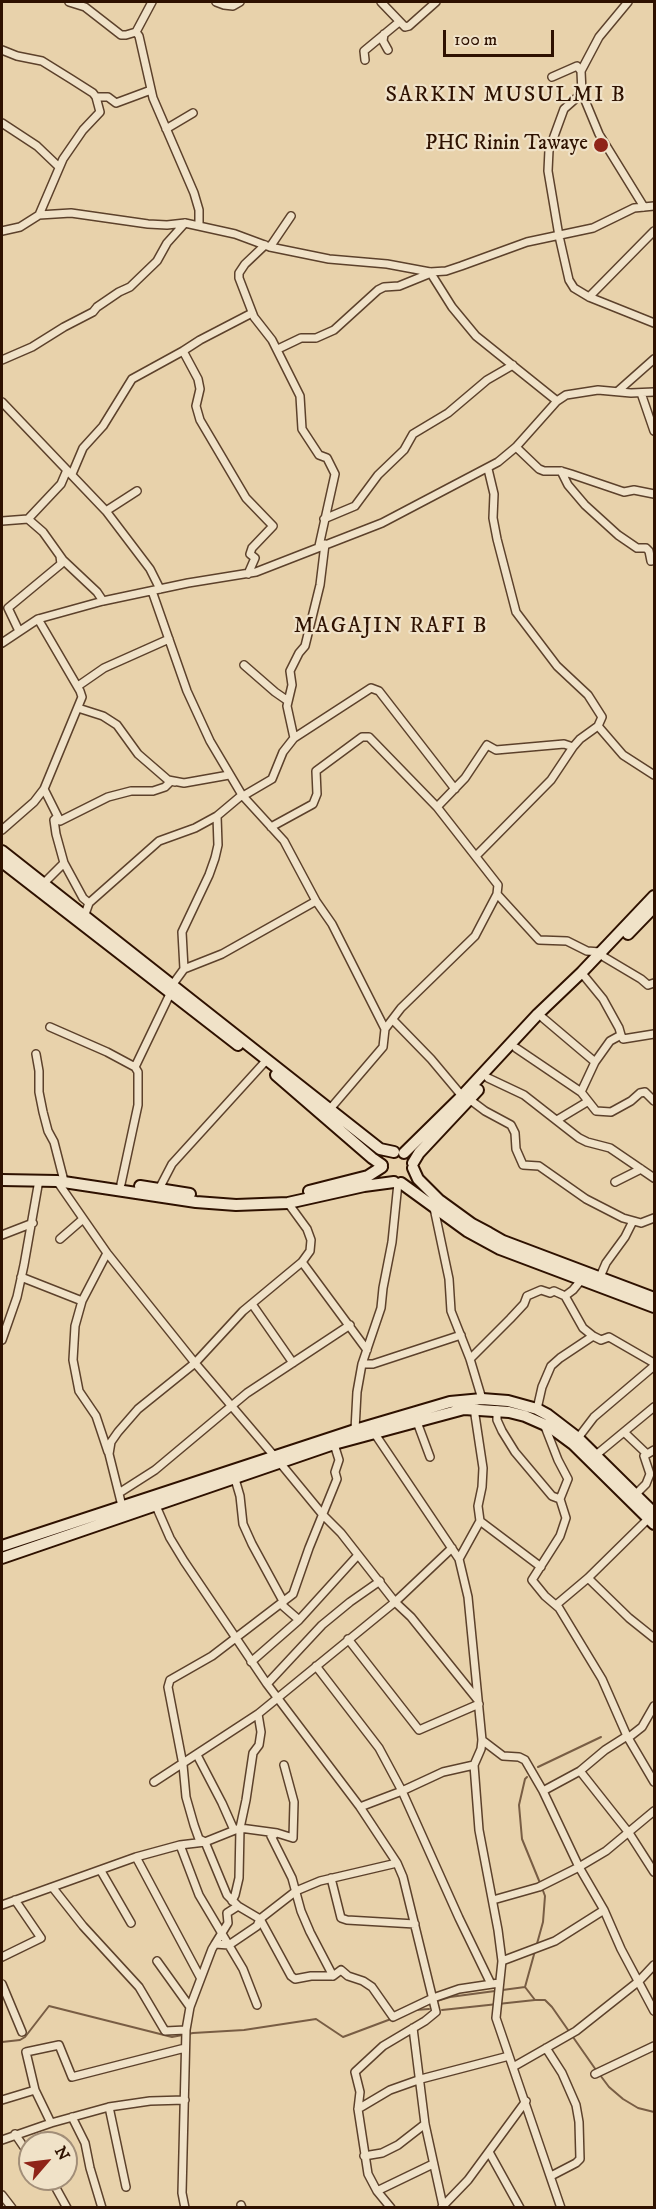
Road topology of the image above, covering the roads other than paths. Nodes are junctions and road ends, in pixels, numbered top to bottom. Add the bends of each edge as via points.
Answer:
1 (69, 2) edge
2 (152, 2) edge
3 (216, 2) edge
4 (240, 2) edge
5 (381, 2) edge
6 (436, 2) edge
7 (628, 2) edge
8 (399, 22) junction
9 (136, 32) junction
10 (384, 34) junction
11 (2, 50) edge
12 (388, 50) dead end
13 (365, 60) dead end
14 (581, 71) junction
15 (552, 77) dead end
16 (151, 90) junction
17 (582, 93) junction
18 (96, 97) junction
19 (193, 113) dead end
20 (2, 123) edge
21 (166, 129) junction
22 (59, 167) junction
23 (654, 206) edge
24 (644, 207) junction
25 (39, 215) junction
26 (291, 216) dead end
27 (185, 223) junction
28 (200, 225) junction
29 (2, 231) edge
30 (654, 231) edge
31 (559, 236) junction
32 (267, 246) junction
33 (430, 272) junction
34 (589, 297) junction
35 (252, 313) junction
36 (654, 323) edge
37 (278, 349) junction
38 (183, 351) junction
39 (654, 359) edge
40 (2, 360) edge
41 (513, 365) junction
42 (618, 391) junction
43 (654, 392) edge
44 (641, 393) junction
45 (557, 401) junction
46 (2, 402) edge
47 (654, 432) edge
48 (516, 447) junction
49 (488, 469) junction
50 (561, 471) junction
51 (69, 472) junction
52 (137, 491) dead end
53 (654, 494) edge
54 (106, 511) junction
55 (28, 519) junction
56 (324, 519) junction
57 (2, 521) edge
58 (322, 545) junction
59 (60, 556) junction
60 (651, 561) dead end
61 (248, 574) junction
62 (156, 590) junction
63 (103, 601) junction
64 (38, 619) junction
65 (19, 631) junction
66 (169, 639) junction
67 (2, 644) edge
68 (244, 665) dead end
69 (78, 686) junction
70 (288, 701) junction
71 (78, 708) junction
72 (598, 726) junction
73 (294, 738) junction
74 (573, 747) junction
75 (229, 775) junction
76 (654, 775) edge
77 (175, 782) junction
78 (44, 789) junction
79 (455, 789) junction
80 (242, 796) junction
81 (437, 807) junction
82 (217, 816) junction
83 (60, 821) junction
84 (271, 827) junction
85 (2, 830) edge
86 (2, 851) edge
87 (476, 856) junction
88 (2, 862) edge
89 (64, 863) junction
90 (44, 883) junction
91 (497, 894) junction
92 (654, 896) edge
93 (316, 901) junction
94 (89, 903) junction
95 (654, 907) edge
96 (84, 917) junction
97 (602, 955) junction
98 (184, 969) junction
99 (585, 977) junction
100 (654, 983) edge
101 (171, 989) junction
102 (543, 1018) junction
103 (393, 1020) junction
104 (50, 1027) dead end
105 (385, 1029) junction
106 (654, 1034) edge
107 (621, 1035) junction
108 (516, 1048) junction
109 (36, 1053) dead end
110 (595, 1062) junction
111 (263, 1064) junction
112 (135, 1067) junction
113 (488, 1078) junction
114 (580, 1092) junction
115 (466, 1098) junction
116 (654, 1101) edge
117 (587, 1102) junction
118 (330, 1109) junction
119 (556, 1120) junction
120 (399, 1153) junction
121 (382, 1166) junction
122 (413, 1166) junction
123 (641, 1169) junction
124 (2, 1174) edge
125 (654, 1178) edge
126 (60, 1179) junction
127 (2, 1180) edge
128 (39, 1180) junction
129 (615, 1182) dead end
130 (398, 1183) junction
131 (121, 1184) junction
132 (159, 1189) junction
133 (288, 1203) junction
134 (434, 1208) junction
135 (654, 1218) edge
136 (83, 1219) junction
137 (633, 1221) junction
138 (33, 1223) junction
139 (2, 1235) edge
140 (60, 1239) dead end
141 (107, 1253) junction
142 (302, 1262) junction
143 (21, 1277) junction
144 (600, 1277) junction
145 (582, 1279) junction
146 (565, 1296) junction
147 (654, 1298) edge
148 (82, 1301) junction
149 (252, 1304) junction
150 (654, 1307) edge
151 (350, 1325) junction
152 (461, 1335) junction
153 (593, 1336) junction
154 (2, 1340) edge
155 (368, 1350) junction
156 (470, 1359) junction
157 (195, 1363) junction
158 (293, 1363) junction
159 (362, 1364) junction
160 (654, 1364) edge
161 (479, 1404) junction
162 (232, 1405) junction
163 (654, 1407) edge
164 (497, 1410) junction
165 (537, 1410) junction
166 (417, 1422) junction
167 (544, 1424) junction
168 (355, 1430) junction
169 (625, 1433) junction
170 (375, 1434) junction
171 (578, 1437) junction
172 (334, 1444) junction
173 (654, 1450) edge
174 (109, 1454) junction
175 (647, 1454) junction
176 (596, 1455) junction
177 (430, 1457) dead end
178 (278, 1460) junction
179 (235, 1479) junction
180 (119, 1493) junction
181 (635, 1495) junction
182 (560, 1499) junction
183 (122, 1506) junction
184 (156, 1506) junction
185 (323, 1515) junction
186 (653, 1518) edge
187 (480, 1521) junction
188 (2, 1546) edge
189 (452, 1548) junction
190 (358, 1555) junction
191 (2, 1558) edge
192 (459, 1559) junction
193 (541, 1567) junction
194 (588, 1578) junction
195 (380, 1581) junction
196 (283, 1601) junction
197 (395, 1602) junction
198 (556, 1605) junction
199 (299, 1620) junction
200 (235, 1637) junction
201 (654, 1638) edge
202 (348, 1639) junction
203 (251, 1662) junction
204 (316, 1666) junction
205 (267, 1684) junction
206 (278, 1696) junction
207 (478, 1702) junction
208 (654, 1706) edge
209 (258, 1714) junction
210 (628, 1737) junction
211 (482, 1740) junction
212 (197, 1755) junction
213 (183, 1765) junction
214 (284, 1765) dead end
215 (474, 1765) junction
216 (580, 1771) junction
217 (154, 1782) dead end
218 (654, 1782) edge
219 (402, 1791) junction
220 (543, 1791) junction
221 (360, 1807) junction
222 (654, 1811) edge
223 (237, 1829) junction
224 (629, 1833) junction
225 (275, 1834) junction
226 (205, 1842) junction
227 (180, 1845) junction
228 (136, 1857) junction
229 (397, 1863) junction
230 (579, 1867) junction
231 (101, 1871) junction
232 (654, 1872) edge
233 (331, 1878) junction
234 (53, 1888) junction
235 (296, 1891) junction
236 (15, 1900) junction
237 (493, 1900) junction
238 (235, 1904) junction
239 (2, 1905) edge
240 (604, 1910) junction
241 (260, 1919) junction
242 (131, 1923) dead end
243 (415, 1924) junction
244 (222, 1932) junction
245 (215, 1944) junction
246 (229, 1945) junction
247 (2, 1957) edge
248 (157, 1961) dead end
249 (502, 1961) junction
250 (654, 1965) edge
251 (333, 1976) junction
252 (200, 1977) junction
253 (639, 1981) junction
254 (2, 1984) edge
255 (495, 1984) junction
256 (433, 1998) junction
257 (258, 2005) dead end
258 (190, 2007) junction
259 (654, 2011) edge
260 (413, 2028) junction
261 (22, 2032) dead end
262 (186, 2033) junction
263 (654, 2046) edge
264 (185, 2048) junction
265 (546, 2048) junction
266 (508, 2056) junction
267 (513, 2067) junction
268 (595, 2074) dead end
269 (421, 2079) junction
270 (35, 2090) junction
271 (2, 2100) edge
272 (185, 2100) junction
273 (526, 2102) junction
274 (109, 2107) junction
275 (358, 2109) junction
276 (72, 2117) junction
277 (51, 2122) junction
278 (425, 2124) junction
279 (15, 2134) junction
280 (18, 2138) edge
281 (2, 2140) edge
282 (489, 2152) junction
283 (364, 2156) junction
284 (433, 2164) junction
285 (551, 2176) junction
286 (126, 2187) dead end
287 (58, 2191) edge
288 (377, 2192) junction
289 (2, 2195) edge
290 (442, 2207) edge
291 (12, 2208) edge
292 (68, 2208) edge
293 (102, 2208) edge
294 (185, 2208) edge
295 (391, 2208) edge
296 (520, 2208) edge
297 (561, 2208) edge

1 - 9 street via 85,7 121,35
2 - 9 street
3 - 4 street via 233,6
5 - 8 street
6 - 8 street via 409,26
7 - 14 street via 599,37
8 - 10 street
9 - 16 street
10 - 12 street
10 - 13 street via 364,51
11 - 18 street via 42,61
14 - 15 street via 577,66
14 - 17 street
16 - 18 street via 116,103
16 - 21 street
17 - 24 street via 598,134
17 - 31 street via 564,109 549,150 548,171
18 - 22 street via 100,112
19 - 21 street
20 - 22 street via 37,146
21 - 28 street via 194,193
22 - 25 street
23 - 24 street
24 - 31 street via 593,228
25 - 27 street via 81,213 148,224
25 - 29 street
26 - 32 street
27 - 28 street
27 - 40 street via 157,261 130,287 32,347
28 - 32 street
30 - 34 street
31 - 33 street via 527,242 446,271
31 - 34 street via 569,280
32 - 33 street via 328,259
32 - 35 street via 239,273
33 - 37 street via 399,286 378,290 334,330 316,338 301,338
33 - 41 street via 476,336
34 - 36 street
35 - 37 street
35 - 38 street
37 - 56 street via 300,396 302,429 320,455 327,458 335,474
38 - 51 street via 132,379
38 - 61 street via 198,379 196,406 200,420 246,498 273,526 252,548 250,554 255,558
39 - 42 street
41 - 45 street
41 - 56 street via 487,380 448,414 413,434 356,506
42 - 44 street
42 - 45 street via 577,392
43 - 44 street
44 - 47 street
45 - 48 street
46 - 51 street
48 - 49 street
48 - 50 street via 539,469
49 - 58 street via 382,523
49 - 72 street via 497,539 516,612 557,666 588,695 602,717
50 - 53 street via 624,492
50 - 60 street via 585,505 618,535 637,548 646,548
51 - 54 street
51 - 55 street
52 - 54 street
54 - 62 street via 150,569
55 - 57 street
55 - 59 street
56 - 58 street
58 - 61 street
58 - 70 street via 316,605 305,646 290,671
59 - 63 street
59 - 65 street via 61,564 8,608
61 - 62 street
62 - 63 street
62 - 66 street
63 - 64 street
64 - 65 street
64 - 69 street
65 - 67 street
66 - 69 street via 104,668
66 - 75 street via 187,691
68 - 70 street
69 - 71 street
70 - 73 street
71 - 77 street via 117,725 144,760
71 - 78 street
72 - 74 street
72 - 76 street via 623,755
73 - 79 street via 371,688 376,689
73 - 80 street via 283,752 272,779
74 - 79 street via 564,744 501,750 487,745
74 - 87 street via 551,780
75 - 77 street
75 - 80 street
77 - 83 street via 153,791 131,791 108,798
78 - 83 street
78 - 85 street
79 - 81 street
80 - 82 street
80 - 84 street
81 - 84 street via 366,736 316,771 314,804
81 - 87 street
82 - 94 street via 159,841
82 - 98 street via 218,846 182,932
83 - 89 street via 57,817 54,820
84 - 93 street via 284,841
86 - 90 main road
87 - 91 street via 498,885
88 - 101 main road
89 - 90 street
89 - 94 street
90 - 96 main road
91 - 97 street via 539,940 567,941
91 - 103 street via 476,936
92 - 97 main road
93 - 98 street via 222,954
93 - 105 street via 332,924
94 - 96 street
95 - 97 main road
96 - 101 main road
97 - 99 main road
97 - 100 street via 648,985
97 - 115 main road via 537,1014
98 - 101 street
99 - 102 main road
99 - 107 street via 603,999
101 - 111 main road
101 - 112 street
101 - 118 main road
102 - 108 main road
102 - 110 street
103 - 105 street
103 - 115 street
104 - 112 street
105 - 118 street via 382,1047
106 - 107 street via 623,1039
107 - 110 street via 610,1041
108 - 113 main road
108 - 114 street
109 - 126 street via 43,1113 54,1142
110 - 114 street
111 - 121 main road
111 - 132 street via 172,1164
112 - 131 street via 138,1105
113 - 115 main road
113 - 119 street via 524,1095
114 - 117 street
115 - 120 main road
115 - 122 main road via 419,1153
115 - 137 street via 511,1125 523,1165 539,1166 586,1199
116 - 117 street via 645,1092 640,1093 611,1112 596,1111
117 - 119 street
118 - 120 main road via 380,1149
119 - 123 street via 579,1138 610,1148
120 - 121 main road via 387,1156
120 - 122 main road via 409,1157
121 - 130 main road via 385,1177
121 - 132 main road via 368,1176 279,1198 235,1199
122 - 130 main road via 411,1176
122 - 144 main road via 418,1179 439,1200 472,1224 503,1241
123 - 125 street
123 - 129 street
124 - 126 main road
126 - 128 main road
126 - 131 main road
126 - 133 main road via 196,1202
126 - 136 street
127 - 128 main road
128 - 138 street
130 - 133 main road via 364,1186
130 - 134 main road
130 - 155 street via 381,1308
131 - 132 main road
133 - 142 street via 311,1240 310,1251
134 - 145 main road via 500,1249
134 - 152 street via 449,1279 451,1311
135 - 137 street via 642,1223
136 - 140 street
136 - 141 street
137 - 144 street
138 - 139 street
138 - 143 street
141 - 148 street
141 - 157 street
142 - 149 street
142 - 151 street
143 - 148 street
143 - 154 street
144 - 147 main road
145 - 146 street
145 - 150 main road
146 - 153 street via 583,1328
146 - 156 street via 541,1290 527,1296 520,1309
148 - 174 street via 75,1326 73,1360 79,1391 96,1416
149 - 157 street
149 - 158 street
151 - 155 street
151 - 158 street
152 - 156 street
152 - 159 street via 373,1364
153 - 160 street via 625,1344
153 - 165 street via 551,1366
155 - 159 street
156 - 161 street
157 - 162 street
157 - 174 street via 126,1422 111,1442
158 - 162 street
159 - 168 street
160 - 171 street via 594,1417
161 - 164 main road
161 - 165 main road via 508,1401
161 - 166 main road
161 - 168 main road via 450,1402
161 - 187 street via 475,1415 483,1468
162 - 178 street
162 - 180 street via 155,1470
163 - 169 street
164 - 167 main road
164 - 182 street via 497,1420 515,1452 552,1496
165 - 171 main road
166 - 170 main road
166 - 177 street
167 - 182 street via 568,1479
167 - 186 main road via 573,1444
168 - 178 main road
169 - 175 street
169 - 176 street
170 - 172 main road
170 - 189 street
171 - 176 main road
172 - 178 main road
172 - 185 street via 339,1460 337,1479
173 - 175 street
174 - 180 street
175 - 181 street via 644,1459 651,1474
176 - 181 main road
178 - 179 main road
178 - 183 main road
178 - 185 street
179 - 184 main road
179 - 196 street via 243,1524
180 - 183 street
181 - 186 main road
182 - 193 street via 565,1523
183 - 188 main road
184 - 191 main road
184 - 200 street via 175,1547
185 - 190 street
185 - 196 street via 293,1594
186 - 194 street
187 - 192 street
187 - 193 street
189 - 192 street
189 - 197 street
190 - 195 street
190 - 199 street
192 - 207 street via 468,1597
193 - 198 street via 532,1580
194 - 198 street
194 - 201 street
195 - 197 street
195 - 205 street via 322,1624
196 - 199 street
196 - 200 street
197 - 202 street
197 - 207 street
198 - 210 street via 602,1679
199 - 203 street
200 - 203 street
200 - 213 street via 212,1656 170,1680 168,1687
202 - 204 street
202 - 207 street via 419,1730
203 - 205 street
204 - 206 street
204 - 219 street via 379,1748
205 - 206 street
206 - 209 street
206 - 221 street
207 - 211 street
208 - 210 street via 642,1728
209 - 212 street
209 - 223 street via 259,1745 253,1753
210 - 216 street
210 - 218 street
211 - 215 street
211 - 220 street via 503,1756 525,1760
212 - 213 street
212 - 223 street
213 - 217 street
213 - 226 street via 186,1797 199,1839
214 - 225 street via 294,1802 295,1836
215 - 219 street via 443,1772
215 - 237 street via 479,1830
216 - 220 street
216 - 224 street
219 - 221 street
219 - 255 street via 459,1918
220 - 230 street
221 - 229 street
222 - 224 street
223 - 225 street
223 - 226 street
223 - 238 street via 239,1878
224 - 230 street
224 - 232 street
225 - 235 street via 271,1836
226 - 227 street
226 - 238 street via 227,1895
227 - 228 street
227 - 244 street via 199,1894
228 - 231 street
228 - 252 street
229 - 233 street
229 - 243 street
230 - 237 street via 539,1887
230 - 240 street
231 - 234 street
231 - 242 street
233 - 235 street
233 - 243 street via 341,1918
234 - 236 street
234 - 262 street via 139,1987 165,2031
235 - 241 street
235 - 251 street via 310,1932
236 - 239 street
236 - 247 street via 41,1938
237 - 249 street
238 - 241 street
238 - 244 street
240 - 249 street via 555,1941
240 - 253 street
241 - 246 street
241 - 251 street via 291,1976
243 - 256 street
244 - 245 street
244 - 246 street
245 - 246 street
245 - 252 street
246 - 257 street
248 - 258 street
249 - 255 street
250 - 253 street
251 - 256 street via 342,1970 363,1980 393,2017
252 - 258 street
253 - 259 street
253 - 265 street via 576,2031
254 - 261 street
255 - 256 street via 459,1989
255 - 266 street via 496,2018
256 - 260 street via 436,2012
258 - 262 street
260 - 269 street
260 - 275 street via 383,2046 355,2072 360,2092
262 - 264 street
263 - 268 street
264 - 270 street via 72,2077 59,2045 26,2052
264 - 272 street
265 - 267 street
265 - 285 street via 576,2106 579,2132 580,2159
266 - 267 street
266 - 269 street
267 - 273 street
269 - 275 street via 390,2090
269 - 278 street
270 - 271 street
270 - 277 street
272 - 274 street
272 - 294 street
273 - 282 street
273 - 285 street
274 - 276 street
274 - 286 street
275 - 283 street
276 - 277 street
276 - 293 street via 85,2143
277 - 279 street
278 - 283 street via 398,2145
278 - 284 street
279 - 280 street
279 - 281 street
282 - 290 street
282 - 296 street
283 - 288 street
284 - 288 street
284 - 290 street
285 - 297 street
287 - 292 street
288 - 295 street
289 - 291 street

